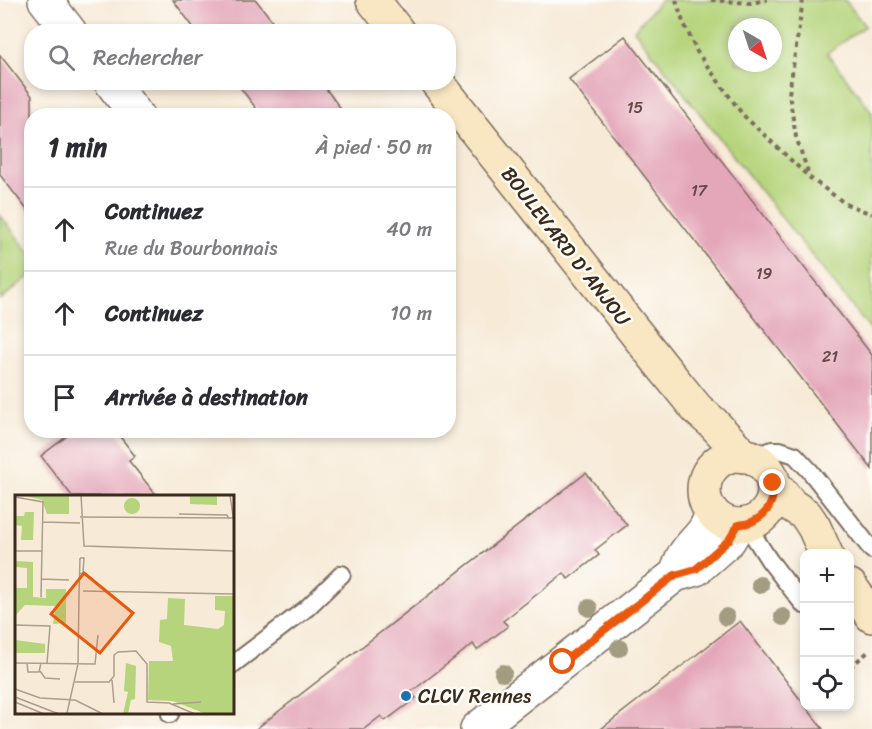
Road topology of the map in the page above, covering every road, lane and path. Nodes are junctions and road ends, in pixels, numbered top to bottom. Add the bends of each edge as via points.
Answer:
1 (45, 0) edge
2 (373, 0) edge
3 (676, 0) edge
4 (711, 0) edge
5 (767, 0) edge
6 (803, 0) edge
7 (64, 24) edge
8 (392, 24) edge
9 (117, 90) edge
10 (443, 90) edge
11 (131, 108) edge
12 (810, 178) junction
13 (872, 214) edge
14 (697, 409) junction
15 (748, 457) junction
16 (710, 471) junction
17 (773, 483) junction
18 (737, 521) junction
19 (820, 549) edge
20 (823, 549) edge
21 (872, 550) edge
22 (342, 574) dead end
23 (854, 593) edge
24 (802, 603) edge
25 (872, 616) edge
26 (871, 650) edge
27 (234, 663) edge
28 (854, 663) edge
29 (477, 729) edge

1 - 7 street
2 - 8 street
3 - 12 path via 697,51 743,115
4 - 5 path
6 - 12 path via 789,94 796,137
9 - 11 street
10 - 14 street, BOULEVARD D'ANJOU
12 - 13 path via 846,204
14 - 15 street, BOULEVARD D'ANJOU
14 - 16 street, BOULEVARD D'ANJOU
15 - 16 street via 725,459
15 - 17 street via 766,468
15 - 21 lane via 772,450 795,455
16 - 18 street via 705,496
17 - 18 street via 768,510
17 - 20 street via 782,496 806,515
18 - 19 street via 778,525
18 - 24 lane
18 - 29 street via 729,540 696,569 675,575
22 - 27 lane via 307,608
23 - 25 street
26 - 28 path

